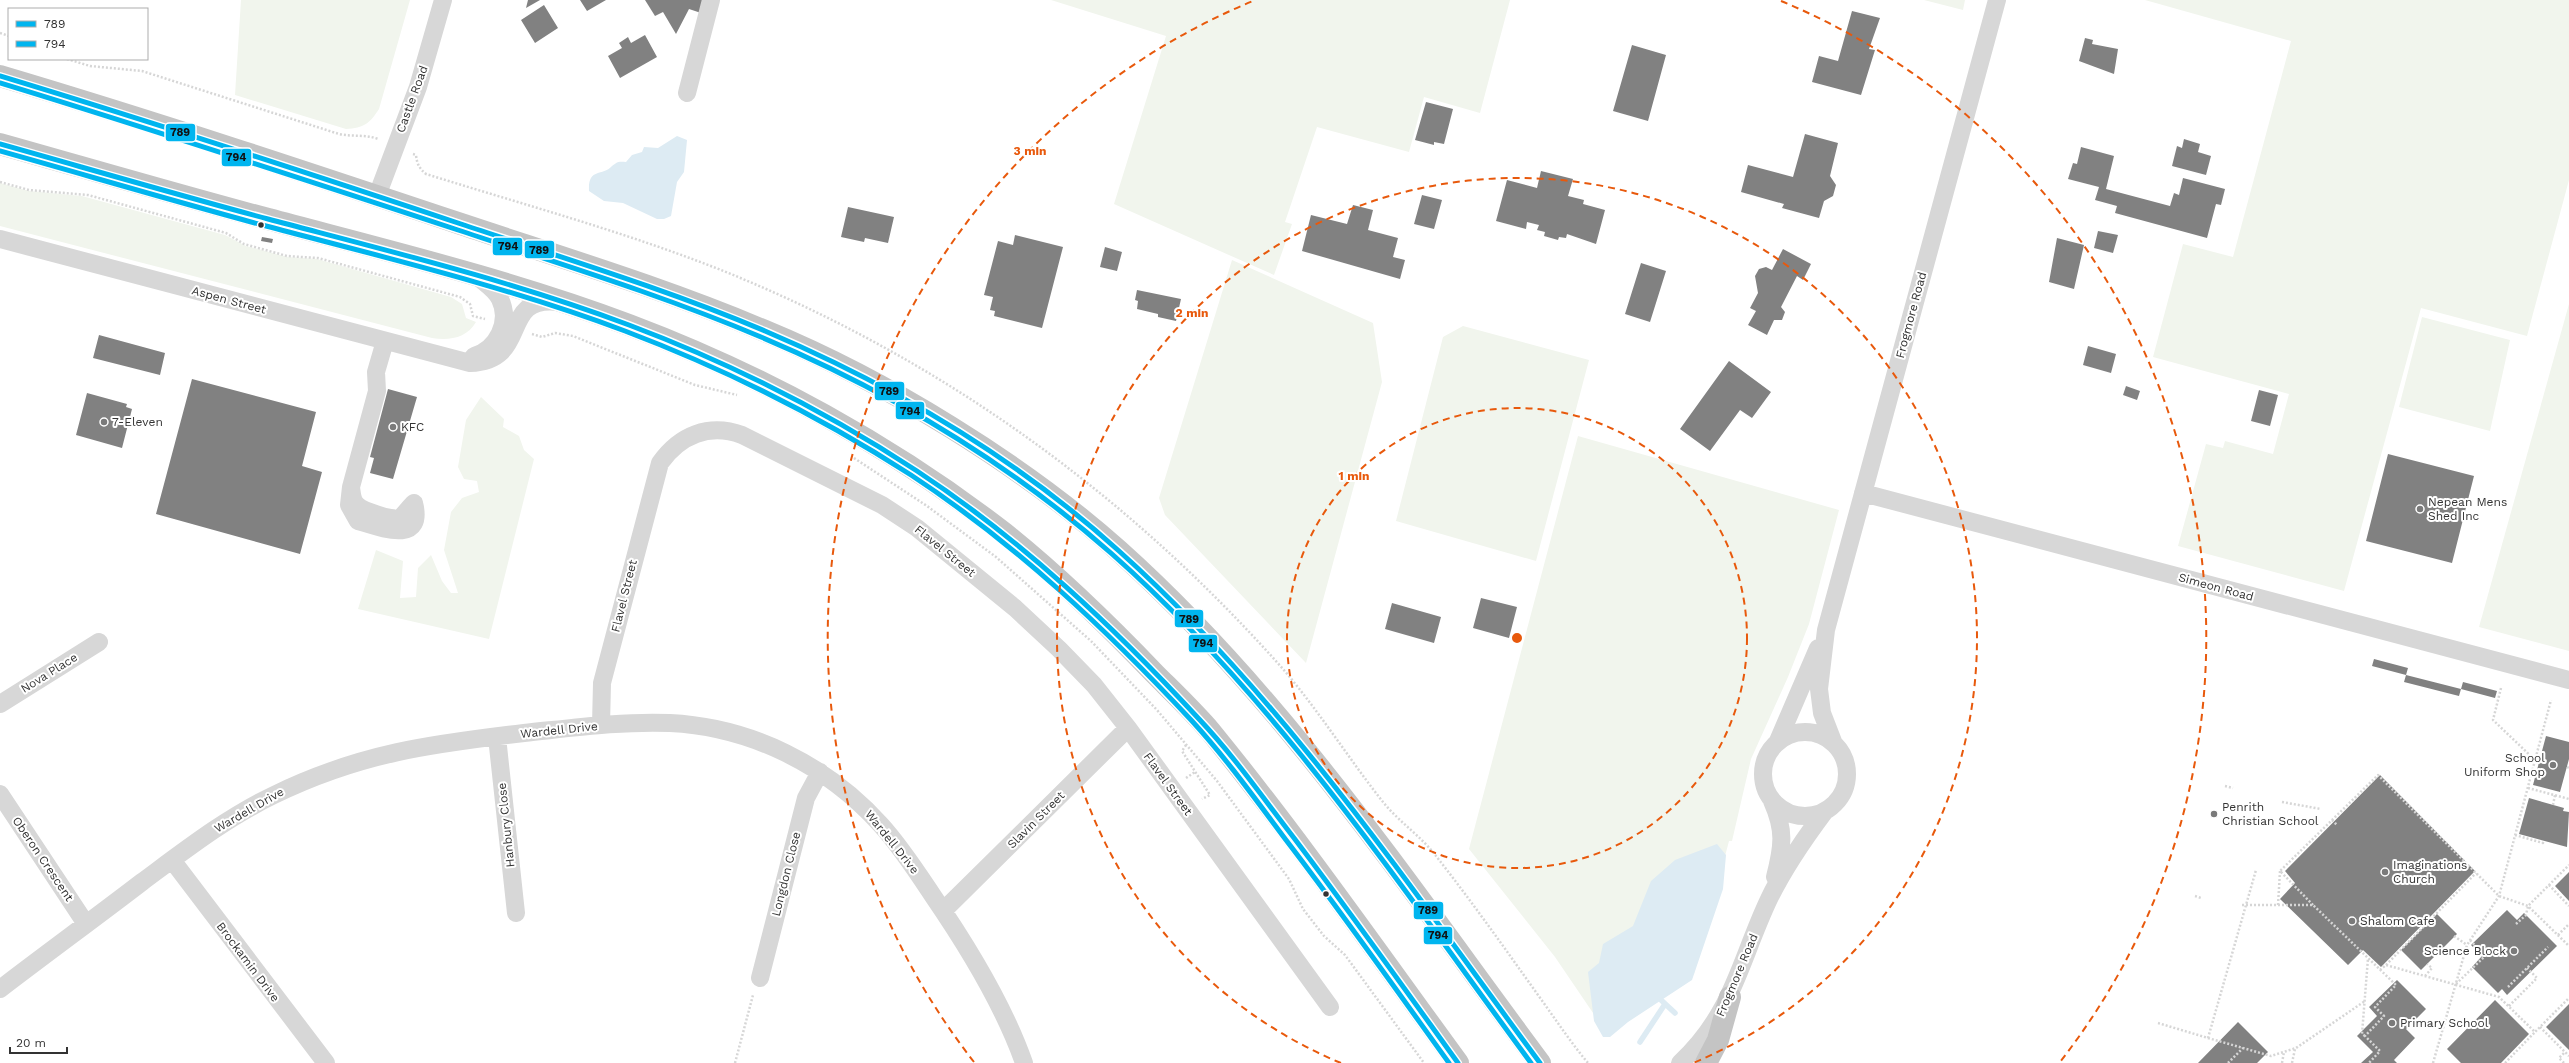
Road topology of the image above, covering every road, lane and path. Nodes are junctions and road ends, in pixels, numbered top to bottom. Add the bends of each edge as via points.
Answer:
1 (443, 0) edge
2 (711, 0) edge
3 (1997, 0) edge
4 (70, 60) edge
5 (0, 76) edge
6 (687, 93) dead end
7 (373, 137) dead end
8 (0, 144) edge
9 (407, 151) dead end
10 (0, 182) edge
11 (376, 196) junction
12 (0, 239) edge
13 (478, 277) junction
14 (563, 302) junction
15 (485, 319) dead end
16 (385, 341) junction
17 (458, 360) junction
18 (1863, 493) junction
19 (414, 503) dead end
20 (1826, 630) junction
21 (99, 642) dead end
22 (2569, 680) edge
23 (2501, 688) dead end
24 (2551, 700) dead end
25 (0, 704) edge
26 (601, 725) junction
27 (1128, 728) junction
28 (496, 737) junction
29 (1778, 741) junction
30 (1834, 744) junction
31 (1186, 745) dead end
32 (2535, 761) junction
33 (820, 772) junction
34 (1195, 772) junction
35 (1162, 775) junction
36 (1186, 778) junction
37 (1190, 784) dead end
38 (2225, 786) dead end
39 (2233, 788) dead end
40 (2528, 788) junction
41 (0, 794) edge
42 (1199, 794) dead end
43 (2555, 795) junction
44 (1771, 799) junction
45 (2569, 799) edge
46 (2282, 802) dead end
47 (2553, 805) dead end
48 (2321, 809) dead end
49 (1825, 811) junction
50 (2332, 820) junction
51 (2336, 825) dead end
52 (2515, 835) junction
53 (2543, 840) dead end
54 (172, 860) junction
55 (2569, 865) edge
56 (2256, 870) dead end
57 (2280, 871) junction
58 (2476, 873) junction
59 (2549, 885) junction
60 (2195, 896) dead end
61 (2499, 896) junction
62 (2201, 898) dead end
63 (1769, 899) junction
64 (2242, 905) dead end
65 (2246, 905) junction
66 (2278, 905) junction
67 (2313, 905) junction
68 (2528, 906) junction
69 (2569, 906) edge
70 (943, 911) junction
71 (516, 913) dead end
72 (86, 924) junction
73 (2516, 924) dead end
74 (2569, 924) edge
75 (2558, 935) junction
76 (2454, 936) dead end
77 (2470, 940) junction
78 (2467, 945) junction
79 (2569, 946) edge
80 (2548, 947) dead end
81 (2368, 958) junction
82 (2427, 964) dead end
83 (2386, 965) junction
84 (2527, 968) junction
85 (2380, 970) junction
86 (2425, 976) junction
87 (760, 978) joint
88 (2456, 985) junction
89 (2508, 987) dead end
90 (0, 989) edge
91 (1730, 997) junction
92 (2569, 998) edge
93 (2365, 1002) junction
94 (2509, 1006) junction
95 (1330, 1007) dead end
96 (2158, 1024) dead end
97 (2540, 1027) junction
98 (2535, 1032) junction
99 (2365, 1036) junction
100 (2208, 1038) junction
101 (2243, 1048) junction
102 (2296, 1048) junction
103 (2284, 1052) junction
104 (2565, 1052) junction
105 (2569, 1056) edge
106 (324, 1063) edge
107 (735, 1063) edge
108 (1024, 1063) edge
109 (1458, 1063) edge
110 (1540, 1063) edge
111 (1588, 1063) edge
112 (1680, 1063) edge
113 (1706, 1063) edge
114 (2228, 1063) edge
115 (2282, 1063) edge
116 (2292, 1063) edge
117 (2369, 1063) edge
118 (2433, 1063) edge
119 (2505, 1063) edge
120 (2564, 1063) edge

1 - 11 street, Castle Road via 418,87
2 - 6 street
3 - 18 street, Frogmore Road
4 - 7 path via 90,66 142,71 339,134
5 - 11 highway
8 - 13 highway
9 - 111 path via 416,155 417,163 426,174 640,241 721,270 780,296 866,337 1024,433 1104,495 1161,545 1223,605 1285,672 1393,814 1434,852
10 - 15 path via 29,190 88,195 226,233 244,244 287,256 318,258 460,297 470,304 473,316
11 - 110 highway via 676,296 768,332 880,388 946,426 1027,479 1116,548 1193,621 1245,676 1328,777
12 - 16 street, Aspen Street
13 - 14 highway
13 - 17 street via 494,289 500,299 504,310 503,322 498,337 490,348
14 - 17 street, Aspen Street via 549,301 531,306 516,324 505,351 496,359 484,363
14 - 109 highway via 631,326 770,387 888,454 950,493 1007,535 1112,630 1208,729 1320,874
16 - 17 street, Aspen Street
16 - 19 street via 376,372 377,391 351,488 356,504 361,509 390,518 399,518
18 - 20 street, Frogmore Road
18 - 22 street, Simeon Road
20 - 29 street, Frogmore Road
20 - 30 street, Frogmore Road via 1819,689 1822,713
21 - 25 street, Nova Place
23 - 32 path via 2493,720
24 - 32 path
26 - 27 street, Flavel Street via 602,683 655,474 666,455 682,440 701,432 718,430 742,435 882,505 917,528 1015,608 1059,648 1094,685
26 - 28 street, Wardell Drive
26 - 33 street, Wardell Drive via 658,722 715,728 794,756
27 - 35 street, Flavel Street
27 - 70 street, Slavin Street
28 - 54 street, Wardell Drive via 428,744 346,764 247,809
28 - 71 street, Hanbury Close
29 - 30 street via 1787,736 1807,732 1817,734
29 - 44 street via 1766,758 1763,769 1763,779
30 - 49 street via 1845,761 1846,780 1839,798
31 - 34 path via 1182,751
32 - 40 path
33 - 70 street, Wardell Drive via 853,797 882,825
33 - 87 street, Longdon Close via 806,798
34 - 36 path
34 - 42 path via 1210,796 1203,800
35 - 36 path
35 - 95 street, Flavel Street
36 - 37 path
38 - 39 path
40 - 43 path
40 - 52 path
41 - 72 street, Oberon Crescent
43 - 45 path
43 - 47 path
44 - 49 street via 1778,806 1797,815 1806,816
44 - 63 street, Frogmore Road via 1781,825 1783,840
46 - 48 path
49 - 63 street, Frogmore Road via 1795,853
50 - 51 path
50 - 57 path
50 - 58 path via 2378,775
52 - 53 path via 2542,843
52 - 61 path
54 - 72 street, Wardell Drive
54 - 106 street, Brockamin Drive
55 - 59 path
56 - 65 path
57 - 66 path
57 - 67 path
58 - 61 path
58 - 83 path
59 - 68 path
59 - 69 path
60 - 62 path
61 - 68 path
61 - 77 path
63 - 91 street, Frogmore Road
64 - 65 path
65 - 66 path
65 - 100 path
66 - 67 path
67 - 81 path
68 - 73 path via 2526,915
68 - 75 path
70 - 108 street, Wardell Drive via 1003,1013
72 - 90 street, Wardell Drive
74 - 75 path
75 - 79 path
76 - 78 path
77 - 78 path
77 - 88 path via 2485,956
78 - 88 path
80 - 84 path
81 - 85 path
81 - 93 path
82 - 86 path via 2432,968
83 - 85 path
83 - 86 path
84 - 89 path
84 - 94 path via 2537,978
85 - 99 path via 2396,985 2375,1007 2384,1016
86 - 88 path
87 - 107 path via 748,1009
88 - 94 path via 2499,997
88 - 118 path
91 - 112 street, Frogmore Road via 1704,1039
91 - 113 highway via 1718,1040
92 - 97 path
93 - 99 path via 2362,1034
93 - 102 path
94 - 98 path
96 - 100 path
97 - 98 path
97 - 104 path
98 - 119 path
99 - 117 path via 2380,1052
100 - 101 path
101 - 103 path via 2271,1056
101 - 114 path
102 - 103 path
102 - 116 path
103 - 115 path
104 - 105 path
104 - 120 path via 2559,1058

